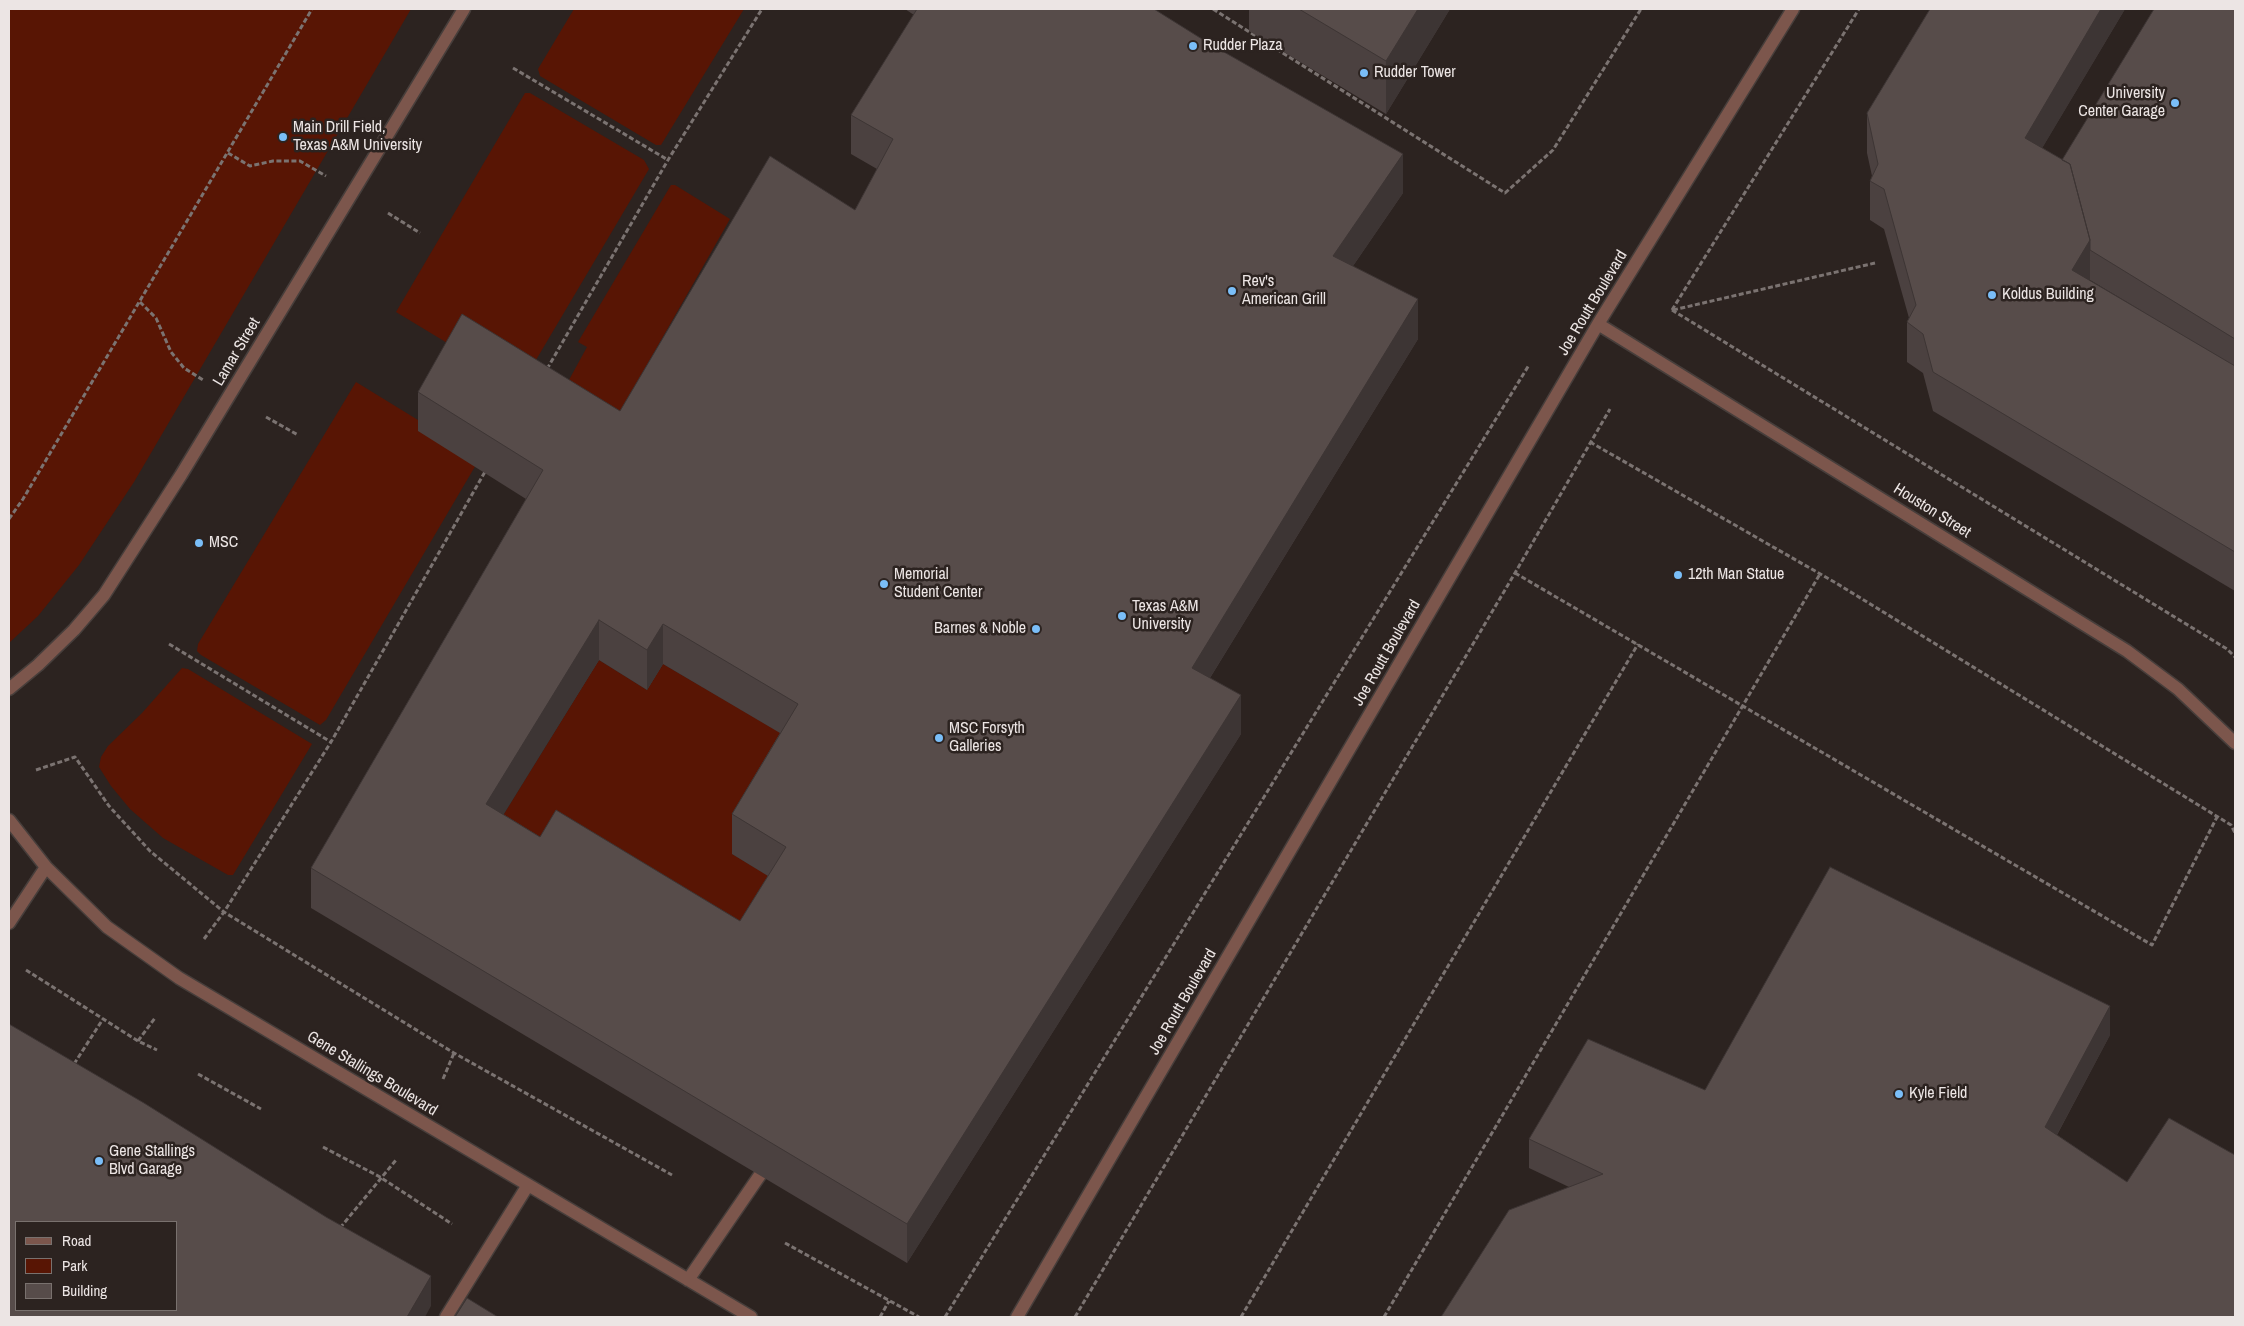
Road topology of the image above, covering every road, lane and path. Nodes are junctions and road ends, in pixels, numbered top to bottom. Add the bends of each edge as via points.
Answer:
1 (312, 9) edge
2 (464, 9) edge
3 (762, 9) edge
4 (1213, 9) edge
5 (1641, 9) edge
6 (1793, 9) edge
7 (1859, 9) edge
8 (513, 68) dead end
9 (228, 153) junction
10 (668, 160) junction
11 (326, 176) dead end
12 (388, 213) dead end
13 (420, 233) dead end
14 (1875, 263) dead end
15 (140, 302) junction
16 (1672, 310) junction
17 (1598, 324) junction
18 (1530, 365) dead end
19 (546, 370) edge
20 (203, 380) dead end
21 (1610, 409) dead end
22 (266, 417) dead end
23 (298, 435) dead end
24 (1590, 442) junction
25 (491, 462) edge
26 (9, 519) edge
27 (1515, 573) junction
28 (1820, 574) junction
29 (169, 644) dead end
30 (1638, 644) junction
31 (2235, 656) edge
32 (9, 689) edge
33 (1743, 706) junction
34 (332, 742) junction
35 (2235, 743) edge
36 (36, 770) dead end
37 (2216, 817) junction
38 (9, 820) edge
39 (2235, 833) edge
40 (46, 867) junction
41 (224, 912) junction
42 (9, 923) edge
43 (204, 939) dead end
44 (26, 970) dead end
45 (155, 1018) dead end
46 (103, 1019) junction
47 (138, 1041) junction
48 (157, 1050) dead end
49 (454, 1053) junction
50 (73, 1065) edge
51 (198, 1074) dead end
52 (444, 1079) dead end
53 (261, 1109) dead end
54 (322, 1147) dead end
55 (396, 1160) dead end
56 (760, 1175) edge
57 (672, 1176) dead end
58 (380, 1177) junction
59 (528, 1185) junction
60 (452, 1224) dead end
61 (338, 1231) edge
62 (785, 1243) dead end
63 (688, 1280) junction
64 (890, 1301) junction
65 (446, 1317) edge
66 (751, 1317) edge
67 (880, 1317) edge
68 (918, 1317) edge
69 (945, 1317) edge
70 (1017, 1317) edge
71 (1075, 1317) edge
72 (1241, 1317) edge
73 (1384, 1317) edge

1 - 9 path
2 - 32 street, Lamar Street via 181,475 104,595 74,630
3 - 10 path
4 - 5 path via 1506,193 1553,150
6 - 17 street, Joe Routt Boulevard
7 - 16 path
8 - 10 path
9 - 11 path via 250,166 273,160 300,161
9 - 15 path
10 - 19 path
12 - 13 path
14 - 16 path
15 - 20 path via 156,318 171,352 184,368
15 - 26 path
16 - 31 path
17 - 35 street, Houston Street via 2127,651 2178,688
17 - 70 street, Joe Routt Boulevard
18 - 69 path
21 - 24 path
22 - 23 path
24 - 27 path
24 - 28 path
25 - 34 path via 450,529
27 - 30 path
27 - 71 path
28 - 33 path
28 - 37 path
29 - 34 path
30 - 33 path
30 - 72 path
33 - 37 path via 2152,945
33 - 73 path
34 - 41 path
36 - 41 path via 75,757 109,806 150,851
37 - 39 path via 2231,825
38 - 40 street, Gene Stallings Boulevard
40 - 42 street
40 - 59 street, Gene Stallings Boulevard via 107,926 179,978
41 - 43 path
41 - 49 path
44 - 46 path
45 - 47 path
46 - 47 path
46 - 50 path
47 - 48 path
49 - 52 path
49 - 57 path
51 - 53 path
54 - 58 path
55 - 58 path
56 - 63 street
58 - 60 path
58 - 61 path
59 - 63 street, Gene Stallings Boulevard
59 - 65 street
62 - 64 path
63 - 66 street, Gene Stallings Boulevard
64 - 67 path
64 - 68 path

